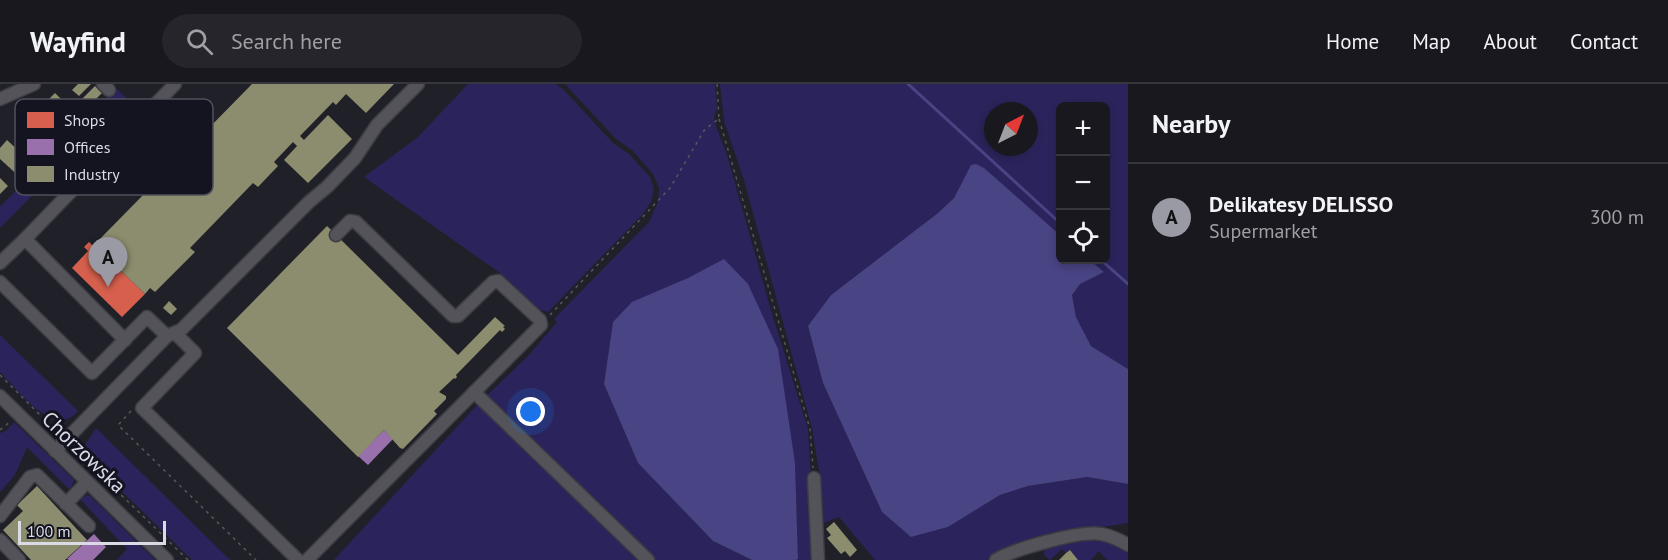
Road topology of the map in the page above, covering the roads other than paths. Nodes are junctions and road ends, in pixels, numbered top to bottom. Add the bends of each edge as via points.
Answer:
1 (34, 84) edge
2 (175, 84) edge
3 (418, 84) edge
4 (0, 99) edge
5 (160, 99) edge
6 (67, 195) edge
7 (336, 235) dead end
8 (24, 239) junction
9 (0, 263) edge
10 (0, 282) edge
11 (171, 335) junction
12 (125, 340) junction
13 (474, 392) junction
14 (0, 396) edge
15 (55, 451) junction
16 (814, 478) road end
17 (87, 482) junction
18 (66, 504) junction
19 (0, 516) edge
20 (89, 526) dead end
21 (0, 540) edge
22 (1128, 545) edge
23 (19, 560) edge
24 (167, 560) edge
25 (298, 560) edge
26 (308, 560) edge
27 (648, 560) edge
28 (818, 560) edge
29 (996, 560) edge

1 - 4 street
2 - 5 street
3 - 11 street via 376,125 355,158 334,180 181,330
6 - 8 street
7 - 13 street via 350,221 356,222 453,316 458,316 498,281 540,320 540,325
8 - 9 street
8 - 12 street
10 - 12 street via 92,373
11 - 12 street via 147,317
11 - 15 street
11 - 25 street via 195,353 142,408
13 - 26 street
13 - 27 street
14 - 15 street, Chorzowska
15 - 17 street, Chorzowska
16 - 28 street
17 - 18 street
17 - 24 street, Chorzowska
18 - 19 street via 41,478 33,475
18 - 20 street
21 - 23 street
22 - 29 street via 1100,534 1082,534

